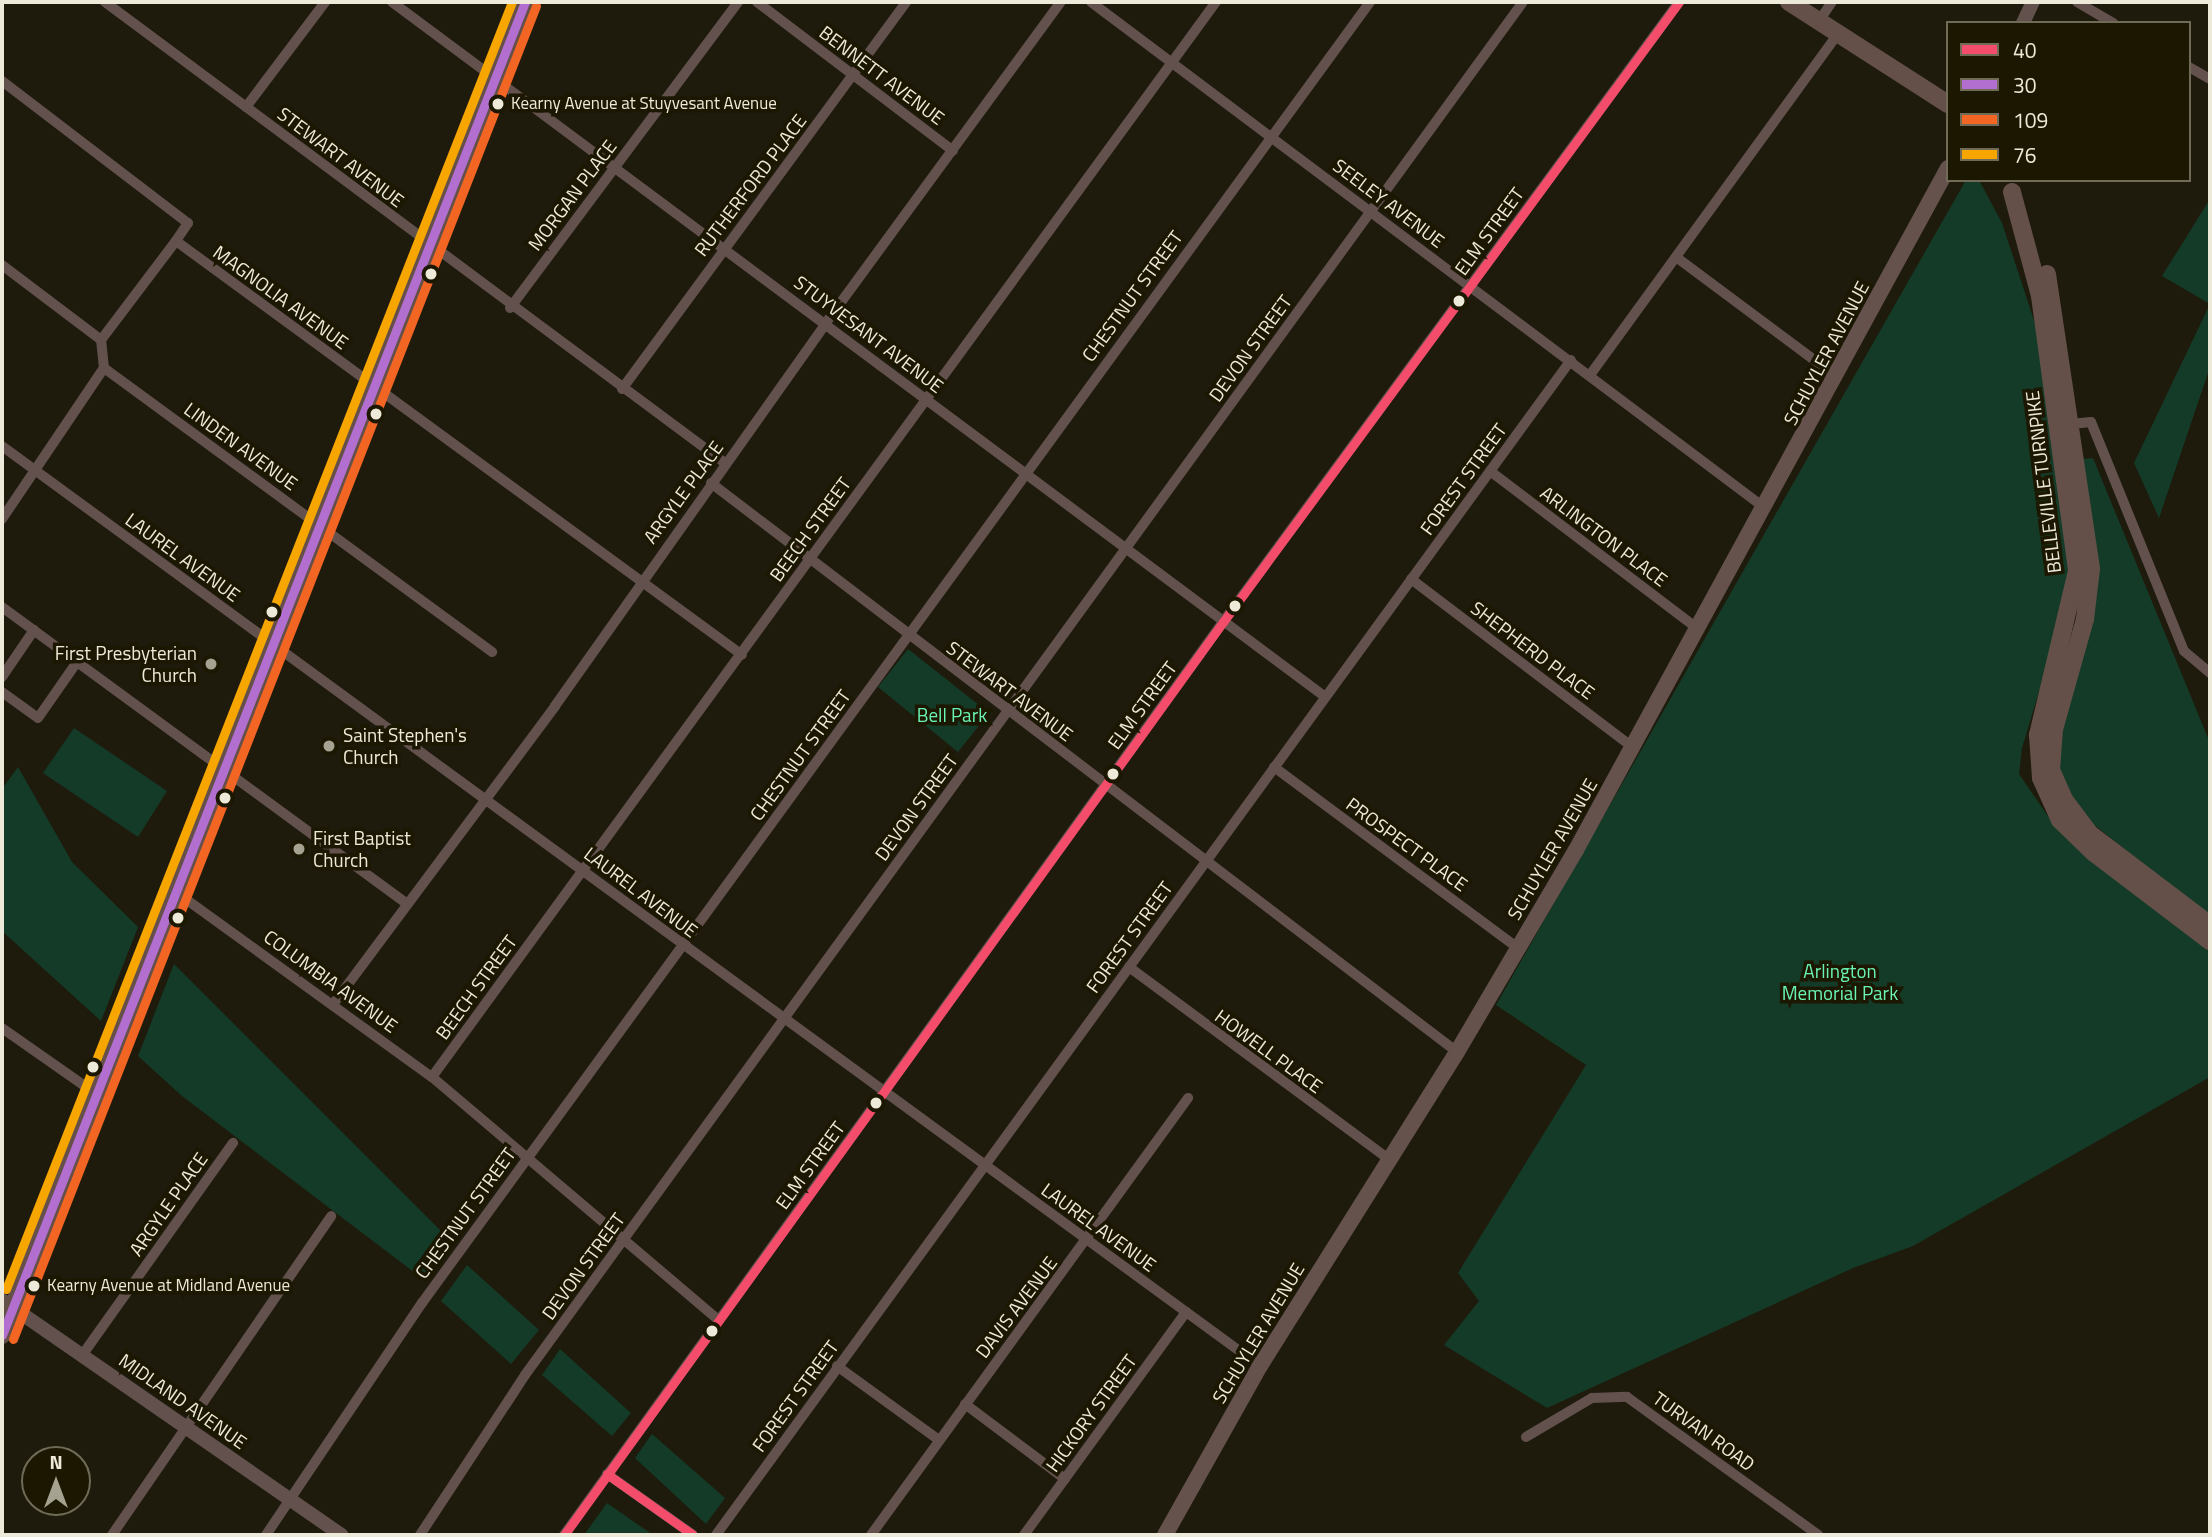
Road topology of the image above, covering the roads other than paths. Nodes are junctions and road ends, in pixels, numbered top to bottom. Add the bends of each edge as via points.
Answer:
1 (325, 2) edge
2 (392, 2) edge
3 (525, 2) edge
4 (738, 2) edge
5 (757, 2) edge
6 (906, 2) edge
7 (1062, 2) edge
8 (1091, 2) edge
9 (1216, 2) edge
10 (1370, 2) edge
11 (1523, 2) edge
12 (1679, 2) edge
13 (1789, 2) edge
14 (1832, 2) edge
15 (2033, 2) edge
16 (2077, 2) edge
17 (108, 3) edge
18 (2024, 21) edge
19 (2110, 21) edge
20 (1819, 22) junction
21 (1838, 34) junction
22 (1172, 62) junction
23 (2191, 68) edge
24 (854, 74) junction
25 (495, 79) junction
26 (2210, 79) edge
27 (2, 82) edge
28 (1946, 103) edge
29 (246, 107) junction
30 (1271, 137) junction
31 (953, 151) junction
32 (615, 168) junction
33 (1946, 172) edge
34 (2009, 186) edge
35 (1371, 211) junction
36 (176, 241) junction
37 (430, 246) junction
38 (724, 248) junction
39 (1676, 257) junction
40 (2, 265) edge
41 (1471, 285) junction
42 (510, 308) junction
43 (825, 324) junction
44 (101, 340) junction
45 (1571, 360) junction
46 (104, 368) junction
47 (1590, 375) junction
48 (1837, 377) junction
49 (374, 387) junction
50 (621, 388) junction
51 (926, 399) junction
52 (2071, 424) junction
53 (2, 446) edge
54 (725, 463) junction
55 (35, 470) junction
56 (1490, 471) junction
57 (1024, 472) junction
58 (711, 483) junction
59 (1765, 508) junction
60 (2, 519) edge
61 (320, 525) junction
62 (1125, 548) junction
63 (809, 561) junction
64 (1411, 579) junction
65 (640, 583) junction
66 (2, 607) edge
67 (1223, 622) junction
68 (1697, 628) junction
69 (34, 631) junction
70 (908, 636) junction
71 (274, 645) junction
72 (492, 652) dead end
73 (742, 655) junction
74 (78, 662) junction
75 (2210, 673) edge
76 (2, 677) edge
77 (2, 692) edge
78 (1324, 696) junction
79 (1007, 711) junction
80 (1634, 748) junction
81 (1274, 767) junction
82 (224, 769) junction
83 (1105, 785) junction
84 (483, 799) junction
85 (1205, 862) junction
86 (583, 870) junction
87 (176, 892) junction
88 (406, 903) junction
89 (2210, 925) edge
90 (2210, 941) edge
91 (684, 946) junction
92 (1519, 949) junction
93 (1129, 967) junction
94 (334, 1003) junction
95 (785, 1017) junction
96 (3, 1031) edge
97 (1457, 1052) junction
98 (432, 1077) junction
99 (884, 1092) junction
100 (95, 1093) junction
101 (1188, 1098) dead end
102 (233, 1143) dead end
103 (527, 1158) junction
104 (1390, 1160) junction
105 (984, 1166) junction
106 (331, 1216) dead end
107 (623, 1240) junction
108 (1087, 1240) junction
109 (7, 1304) edge
110 (1186, 1312) junction
111 (719, 1320) junction
112 (2, 1335) edge
113 (83, 1354) junction
114 (1260, 1366) junction
115 (837, 1367) junction
116 (965, 1404) junction
117 (186, 1427) junction
118 (1525, 1437) dead end
119 (939, 1440) junction
120 (607, 1474) junction
121 (1065, 1479) junction
122 (290, 1500) junction
123 (112, 1535) edge
124 (266, 1535) edge
125 (342, 1535) edge
126 (420, 1535) edge
127 (564, 1535) edge
128 (693, 1535) edge
129 (716, 1535) edge
130 (871, 1535) edge
131 (1024, 1535) edge
132 (1165, 1535) edge
133 (1818, 1535) edge

1 - 29 street
2 - 25 street, STUYVESANT AVENUE
3 - 25 main road
4 - 32 street, MORGAN PLACE
5 - 24 street, BENNETT AVENUE
6 - 24 street, RUTHERFORD PLACE
7 - 31 street, ARGYLE PLACE
8 - 22 street, SEELEY AVENUE
9 - 22 street, BEECH STREET
10 - 30 street, CHESTNUT STREET
11 - 35 street, DEVON STREET
12 - 41 street, ELM STREET
13 - 20 main road
14 - 20 street
15 - 18 street
16 - 19 street
17 - 29 street, STEWART AVENUE
20 - 21 main road
21 - 28 main road
21 - 39 street
22 - 30 street, SEELEY AVENUE
22 - 51 street, BEECH STREET
23 - 26 street
24 - 31 street, BENNETT AVENUE
24 - 38 street, RUTHERFORD PLACE
25 - 32 street, STUYVESANT AVENUE
25 - 37 main road
27 - 36 street via 188,223
29 - 37 street, STEWART AVENUE
30 - 35 street, SEELEY AVENUE
30 - 57 street, CHESTNUT STREET
31 - 43 street, ARGYLE PLACE
32 - 38 street, STUYVESANT AVENUE
32 - 42 street, MORGAN PLACE
33 - 48 main road, SCHUYLER AVENUE
34 - 52 main road, BELLEVILLE TURNPIKE via 2048,278
34 - 90 main road, BELLEVILLE TURNPIKE via 2040,296 2077,571 2038,735 2041,778 2060,820 2092,852
35 - 41 street, SEELEY AVENUE
35 - 62 street, DEVON STREET
36 - 44 street
36 - 49 street, MAGNOLIA AVENUE
37 - 42 street, STEWART AVENUE
37 - 49 main road
38 - 43 street, STUYVESANT AVENUE
38 - 50 street, RUTHERFORD PLACE
39 - 47 street
39 - 48 street
40 - 44 street
41 - 45 street, SEELEY AVENUE
41 - 67 street, ELM STREET
42 - 50 street, STEWART AVENUE
43 - 51 street, STUYVESANT AVENUE
43 - 54 street, ARGYLE PLACE
44 - 46 street
45 - 47 street, SEELEY AVENUE
45 - 56 street, FOREST STREET
46 - 55 street
46 - 61 street, LINDEN AVENUE
47 - 59 street, SEELEY AVENUE
48 - 59 main road, SCHUYLER AVENUE
49 - 61 main road
49 - 65 street, MAGNOLIA AVENUE
50 - 54 street, STEWART AVENUE
51 - 57 street, STUYVESANT AVENUE
51 - 63 street, BEECH STREET
52 - 75 street, BELLEVILLE TURNPIKE via 2091,422 2184,651
52 - 89 main road, BELLEVILLE TURNPIKE via 2090,553 2090,592 2054,729 2051,770 2064,801 2090,834
53 - 55 street, LAUREL AVENUE
54 - 58 street, ARGYLE PLACE
55 - 60 street
55 - 71 street, LAUREL AVENUE
56 - 64 street, FOREST STREET
56 - 68 street, ARLINGTON PLACE
57 - 62 street, STUYVESANT AVENUE
57 - 70 street, CHESTNUT STREET
58 - 63 street, STEWART AVENUE
58 - 65 street, ARGYLE PLACE
59 - 68 main road, SCHUYLER AVENUE
61 - 71 main road
61 - 72 street, LINDEN AVENUE
62 - 67 street, STUYVESANT AVENUE
62 - 79 street, DEVON STREET
63 - 70 street, STEWART AVENUE
63 - 73 street, BEECH STREET
64 - 78 street, FOREST STREET
64 - 80 street, SHEPHERD PLACE
65 - 73 street, MAGNOLIA AVENUE
65 - 84 street, ARGYLE PLACE via 555,706
66 - 69 street
67 - 78 street, STUYVESANT AVENUE
67 - 83 street, ELM STREET
68 - 80 main road, SCHUYLER AVENUE
69 - 74 street
69 - 76 street
70 - 79 street, STEWART AVENUE
70 - 91 street, CHESTNUT STREET
71 - 82 main road
71 - 84 street, LAUREL AVENUE
73 - 86 street, BEECH STREET
74 - 77 street via 38,718
74 - 82 street
78 - 81 street, FOREST STREET
79 - 83 street, STEWART AVENUE
79 - 95 street, DEVON STREET
80 - 92 main road, SCHUYLER AVENUE
81 - 85 street, FOREST STREET
81 - 92 street, PROSPECT PLACE
82 - 87 main road
82 - 88 street
83 - 85 street, STEWART AVENUE
83 - 99 street, ELM STREET
84 - 86 street, LAUREL AVENUE
84 - 88 street, ARGYLE PLACE
85 - 93 street, FOREST STREET
85 - 97 street, STEWART AVENUE
86 - 91 street, LAUREL AVENUE
86 - 98 street, BEECH STREET
87 - 94 street, COLUMBIA AVENUE
87 - 100 main road
88 - 94 street, ARGYLE PLACE
91 - 95 street, LAUREL AVENUE
91 - 103 street, CHESTNUT STREET
92 - 97 main road, SCHUYLER AVENUE
93 - 104 street, HOWELL PLACE
93 - 105 street, FOREST STREET
94 - 98 street, COLUMBIA AVENUE
95 - 99 street, LAUREL AVENUE
95 - 107 street, DEVON STREET
96 - 100 street
97 - 104 main road, SCHUYLER AVENUE
98 - 103 street, COLUMBIA AVENUE
99 - 105 street, LAUREL AVENUE
99 - 111 street, ELM STREET
100 - 109 main road
101 - 108 street, DAVIS AVENUE
102 - 113 street, ARGYLE PLACE
103 - 107 street, COLUMBIA AVENUE
103 - 122 street, CHESTNUT STREET via 422,1303
104 - 114 main road, SCHUYLER AVENUE
105 - 108 street, LAUREL AVENUE
105 - 115 street, FOREST STREET
106 - 117 street
107 - 111 street, COLUMBIA AVENUE
107 - 126 street, DEVON STREET via 525,1375
108 - 110 street, LAUREL AVENUE
108 - 116 street, DAVIS AVENUE
109 - 112 main road
109 - 113 street, MIDLAND AVENUE
110 - 114 street, LAUREL AVENUE
110 - 121 street, HICKORY STREET
111 - 120 street, ELM STREET
113 - 117 street, MIDLAND AVENUE
114 - 132 main road, SCHUYLER AVENUE
115 - 119 street
115 - 129 street, FOREST STREET
116 - 119 street, DAVIS AVENUE
116 - 121 street
117 - 122 street, MIDLAND AVENUE
117 - 123 street
118 - 133 street, TURVAN ROAD via 1592,1398 1627,1397
119 - 130 street, DAVIS AVENUE
120 - 127 street, ELM STREET
120 - 128 street
121 - 131 street, HICKORY STREET
122 - 124 street, CHESTNUT STREET
122 - 125 street, MIDLAND AVENUE

